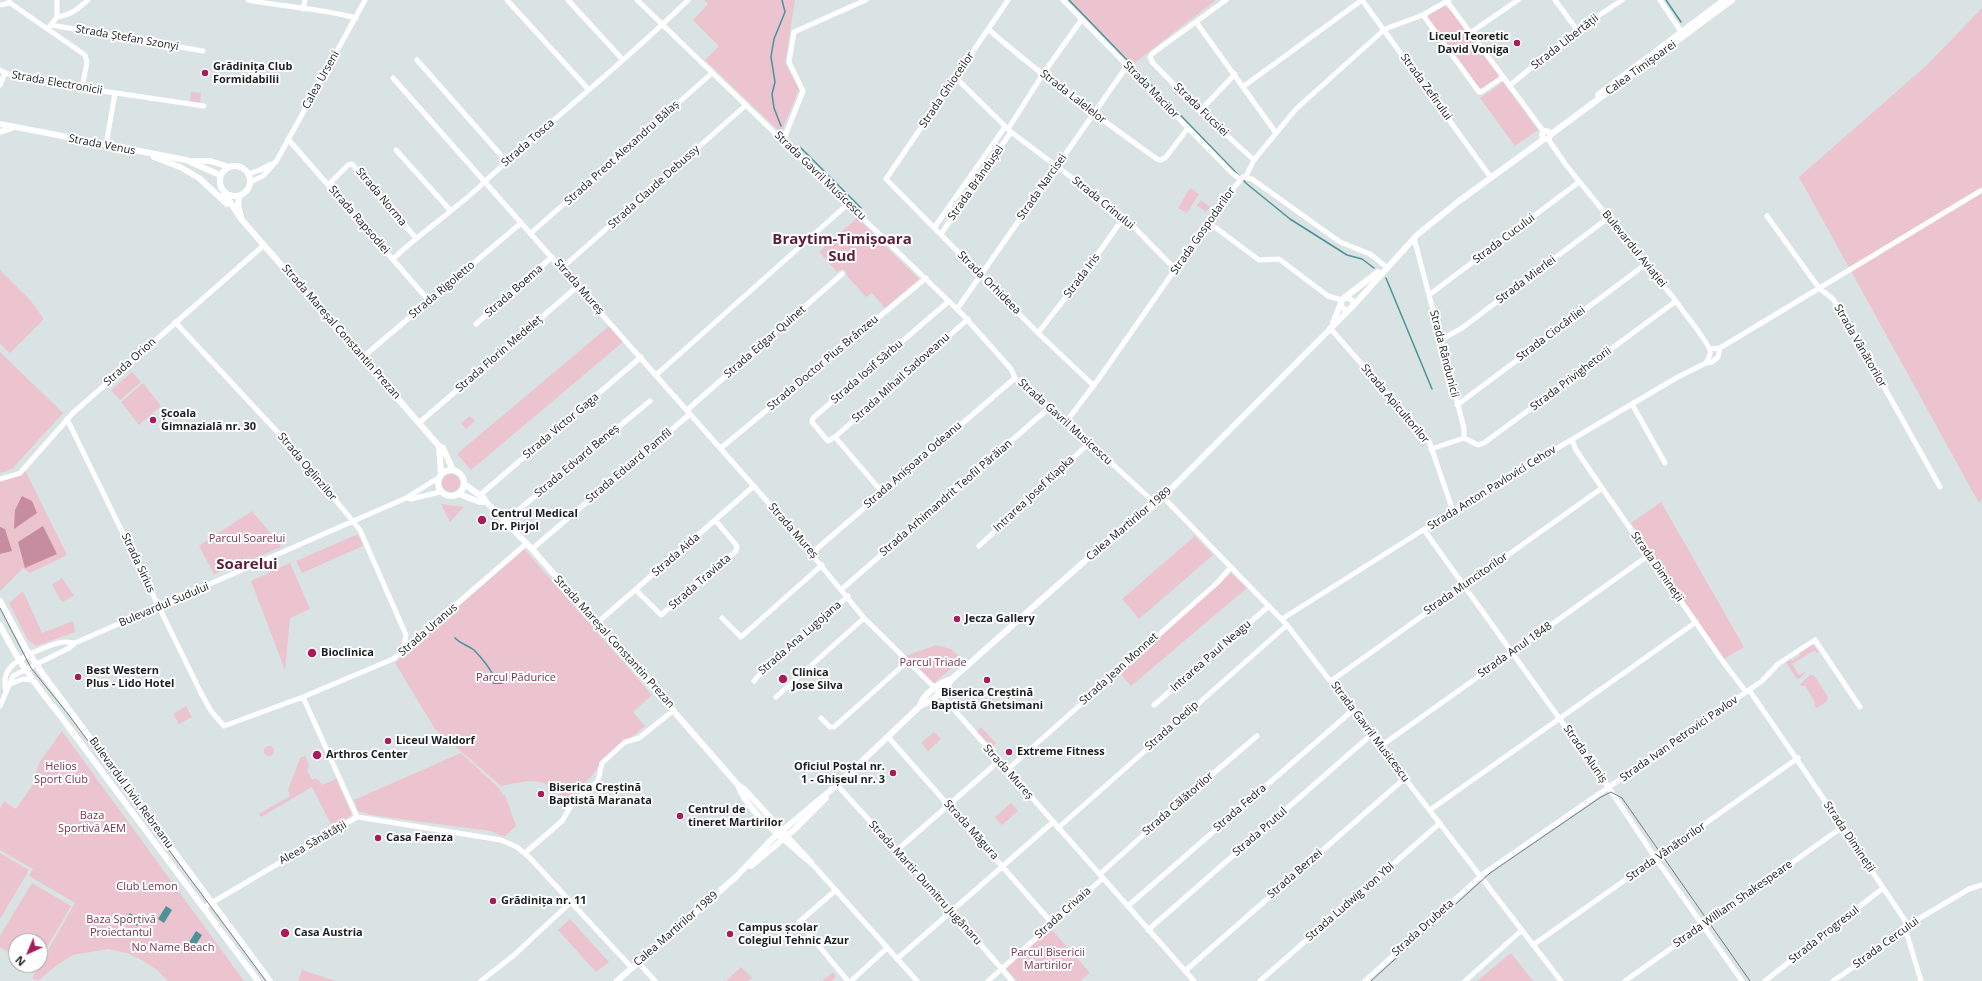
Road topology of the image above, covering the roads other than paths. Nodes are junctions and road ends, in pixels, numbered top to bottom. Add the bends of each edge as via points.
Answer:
1 (57, 0) edge
2 (88, 0) edge
3 (248, 0) edge
4 (305, 0) edge
5 (365, 0) edge
6 (507, 0) edge
7 (568, 0) edge
8 (636, 0) edge
9 (688, 0) edge
10 (866, 0) edge
11 (1008, 0) edge
12 (1063, 0) edge
13 (1226, 0) edge
14 (1362, 0) edge
15 (1518, 0) edge
16 (1555, 0) edge
17 (1660, 0) edge
18 (1724, 0) edge
19 (1732, 0) edge
20 (10, 1) edge
21 (1447, 1) edge
22 (1618, 1) edge
23 (0, 5) edge
24 (303, 9) junction
25 (1423, 15) junction
26 (57, 17) junction
27 (356, 18) junction
28 (1082, 19) junction
29 (1196, 22) junction
30 (662, 25) junction
31 (50, 27) junction
32 (988, 29) junction
33 (1384, 29) junction
34 (1577, 30) junction
35 (1470, 33) junction
36 (1682, 33) junction
37 (203, 51) dead end
38 (417, 60) dead end
39 (623, 60) junction
40 (1127, 66) junction
41 (2, 71) edge
42 (712, 73) junction
43 (1043, 74) junction
44 (1235, 74) junction
45 (955, 77) junction
46 (1503, 77) junction
47 (393, 78) dead end
48 (0, 85) edge
49 (1244, 86) junction
50 (1509, 86) junction
51 (82, 88) junction
52 (588, 90) junction
53 (115, 93) junction
54 (746, 105) junction
55 (204, 106) dead end
56 (1200, 111) junction
57 (1093, 113) junction
58 (0, 124) edge
59 (12, 128) junction
60 (1188, 128) junction
61 (1008, 129) junction
62 (0, 132) edge
63 (1276, 133) junction
64 (1546, 136) junction
65 (288, 139) junction
66 (783, 141) junction
67 (106, 145) junction
68 (396, 150) dead end
69 (145, 153) junction
70 (277, 160) junction
71 (1254, 160) junction
72 (192, 161) junction
73 (506, 162) junction
74 (1056, 166) junction
75 (229, 167) junction
76 (248, 174) junction
77 (220, 175) junction
78 (1489, 175) junction
79 (1242, 178) junction
80 (886, 179) joint
81 (250, 182) junction
82 (484, 182) junction
83 (1579, 182) junction
84 (328, 184) junction
85 (1982, 190) edge
86 (224, 193) junction
87 (239, 196) junction
88 (849, 203) junction
89 (450, 210) junction
90 (1767, 216) dead end
91 (1124, 217) junction
92 (1608, 218) junction
93 (241, 219) junction
94 (1208, 222) junction
95 (521, 223) junction
96 (934, 228) junction
97 (531, 233) junction
98 (941, 234) junction
99 (415, 237) junction
100 (1414, 238) junction
101 (264, 245) junction
102 (552, 257) junction
103 (392, 259) junction
104 (1646, 264) junction
105 (1385, 266) junction
106 (562, 268) junction
107 (1176, 270) junction
108 (842, 274) dead end
109 (981, 275) junction
110 (926, 278) junction
111 (578, 286) junction
112 (1819, 288) junction
113 (1429, 295) junction
114 (1342, 300) junction
115 (430, 301) junction
116 (949, 301) junction
117 (1676, 301) junction
118 (1351, 308) junction
119 (957, 309) junction
120 (968, 319) junction
121 (175, 322) junction
122 (476, 324) dead end
123 (1330, 327) junction
124 (1038, 333) junction
125 (1442, 339) junction
126 (1720, 348) junction
127 (1710, 349) junction
128 (363, 357) junction
129 (641, 357) junction
130 (1706, 363) junction
131 (656, 375) junction
132 (1015, 378) junction
133 (1094, 386) junction
134 (650, 401) dead end
135 (1632, 404) junction
136 (1457, 405) junction
137 (1050, 407) junction
138 (688, 412) junction
139 (67, 419) junction
140 (420, 422) junction
141 (1066, 422) junction
142 (835, 437) junction
143 (1464, 438) junction
144 (1572, 440) junction
145 (1089, 443) junction
146 (439, 446) junction
147 (721, 448) junction
148 (1431, 449) junction
149 (1665, 463) dead end
150 (453, 470) junction
151 (440, 476) junction
152 (0, 479) edge
153 (464, 484) junction
154 (754, 486) junction
155 (1940, 487) dead end
156 (1602, 488) junction
157 (440, 492) junction
158 (882, 492) junction
159 (459, 494) junction
160 (480, 495) junction
161 (406, 498) junction
162 (1163, 498) junction
163 (486, 502) junction
164 (1156, 504) junction
165 (1453, 510) junction
166 (505, 521) junction
167 (716, 521) junction
168 (354, 522) junction
169 (1424, 530) junction
170 (526, 544) junction
171 (979, 546) dead end
172 (532, 549) junction
173 (812, 553) junction
174 (1649, 555) junction
175 (822, 564) junction
176 (1231, 567) junction
177 (1463, 586) junction
178 (842, 589) junction
179 (636, 590) junction
180 (848, 596) junction
181 (0, 601) edge
182 (1269, 606) junction
183 (159, 607) junction
184 (722, 618) dead end
185 (864, 618) junction
186 (1282, 619) junction
187 (1696, 622) junction
188 (597, 623) junction
189 (0, 625) edge
190 (1287, 625) junction
191 (406, 635) junction
192 (417, 639) junction
193 (75, 643) junction
194 (403, 651) junction
195 (1511, 653) junction
196 (30, 654) junction
197 (18, 660) junction
198 (908, 661) junction
199 (37, 665) junction
200 (24, 670) junction
201 (952, 679) junction
202 (31, 680) junction
203 (754, 681) dead end
204 (1331, 681) junction
205 (10, 684) junction
206 (935, 688) junction
207 (6, 691) junction
208 (1748, 691) junction
209 (940, 694) junction
210 (303, 697) junction
211 (776, 698) dead end
212 (1154, 705) dead end
213 (0, 706) edge
214 (920, 706) junction
215 (1860, 707) dead end
216 (674, 710) junction
217 (1353, 710) junction
218 (821, 718) dead end
219 (1560, 719) junction
220 (224, 726) joint
221 (1372, 734) junction
222 (1257, 736) dead end
223 (889, 738) junction
224 (1381, 746) junction
225 (1798, 758) junction
226 (999, 761) junction
227 (1007, 770) junction
228 (1405, 778) junction
229 (837, 785) junction
230 (1608, 788) junction
231 (947, 805) junction
232 (1430, 810) junction
233 (356, 817) junction
234 (1053, 822) junction
235 (1440, 823) junction
236 (1058, 828) junction
237 (1841, 828) junction
238 (780, 832) junction
239 (785, 837) junction
240 (896, 851) junction
241 (525, 853) junction
242 (1656, 859) junction
243 (1003, 866) junction
244 (1101, 876) junction
245 (1481, 876) junction
246 (735, 878) junction
247 (1982, 885) edge
248 (1883, 888) junction
249 (836, 890) junction
250 (212, 902) junction
251 (571, 902) junction
252 (1128, 906) junction
253 (203, 908) junction
254 (951, 910) junction
255 (1052, 923) junction
256 (1908, 925) junction
257 (1703, 926) junction
258 (1148, 930) junction
259 (1522, 930) junction
260 (1906, 932) junction
261 (1534, 945) junction
262 (887, 948) junction
263 (898, 959) junction
264 (638, 962) junction
265 (632, 968) junction
266 (1002, 969) junction
267 (1185, 971) junction
268 (258, 981) edge
269 (270, 981) edge
270 (481, 981) edge
271 (617, 981) edge
272 (655, 981) edge
273 (849, 981) edge
274 (917, 981) edge
275 (988, 981) edge
276 (1012, 981) edge
277 (1194, 981) edge
278 (1260, 981) edge
279 (1365, 981) edge
280 (1465, 981) edge
281 (1561, 981) edge
282 (1625, 981) edge
283 (1742, 981) edge
284 (1764, 981) edge
285 (1833, 981) edge
286 (1920, 981) edge

1 - 26 street
2 - 26 street via 75,12
3 - 24 street
4 - 24 street
5 - 27 street, Calea Urseni
6 - 52 street
7 - 39 street
8 - 30 street, Strada Gavril Musicescu
9 - 30 street, Strada Tosca
10 - 66 street via 794,32 790,62 803,91
11 - 32 street, Strada Ghioceilor
12 - 28 street, Strada Macilor
13 - 29 street
14 - 33 street, Strada Zefirului
14 - 49 street
15 - 35 street
16 - 34 street
17 - 36 street
18 - 36 main road, Calea Timișoarei
19 - 64 main road, Calea Timișoarei
20 - 23 street
20 - 31 street
21 - 25 street
21 - 35 street, Bulevardul Aviației
22 - 34 street, Strada Libertății
24 - 27 street
25 - 33 street
25 - 46 street via 1479,92
26 - 31 street
27 - 65 street, Calea Urseni
28 - 40 street, Strada Macilor
28 - 43 street, Strada Brândușei
29 - 44 street
29 - 56 street, Strada Fucsiei via 1150,57
30 - 39 street, Strada Tosca
30 - 42 street, Strada Gavril Musicescu
31 - 37 street, Strada Ștefan Szonyi
31 - 51 street via 85,55 87,62
32 - 43 street, Strada Lalelelor
32 - 45 street, Strada Ghioceilor
33 - 63 street, Strada Gospodarilor via 1308,98
33 - 78 street, Strada Zefirului
34 - 50 street, Strada Libertății
35 - 46 street, Bulevardul Aviației
36 - 64 main road, Calea Timișoarei
38 - 73 street
39 - 52 street, Strada Tosca
40 - 57 street, Strada Narcisei
40 - 60 street, Strada Macilor
41 - 48 street
41 - 51 street, Strada Electronicii
42 - 54 street, Strada Gavril Musicescu
42 - 97 street, Strada Preot Alexandru Bălaș
43 - 57 street, Strada Lalelelor
43 - 61 street, Strada Brândușei
44 - 49 street
44 - 56 street
45 - 61 street, Strada Crinului
45 - 80 street, Strada Ghioceilor
46 - 50 street, Bulevardul Aviației
47 - 82 street, Strada Mureș
49 - 63 street
50 - 64 street, Bulevardul Aviației
51 - 53 street, Strada Electronicii
52 - 73 street, Strada Tosca
53 - 55 street, Strada Electronicii
53 - 67 street, Strada Electronicii
54 - 66 street, Strada Gavril Musicescu
54 - 106 street, Strada Claude Debussy
56 - 71 street, Strada Fucsiei
57 - 60 street, Strada Lalelelor via 1161,160
57 - 74 street, Strada Narcisei
58 - 59 main road, Strada Venus
59 - 62 main road, Strada Venus
59 - 67 main road, Strada Venus
60 - 79 street, Strada Macilor
61 - 74 street, Strada Crinului
61 - 96 street, Strada Brândușei
61 - 98 street, Strada Brândușei
63 - 71 street, Strada Gospodarilor
64 - 78 main road, Calea Timișoarei
64 - 83 street, Bulevardul Aviației
64 - 100 main road, Calea Timișoarei
65 - 70 street, Calea Urseni
65 - 84 street, Strada Rapsodiei
66 - 88 street, Strada Gavril Musicescu
67 - 69 main road, Strada Venus
68 - 89 street
69 - 72 main road, Strada Venus
69 - 93 main road via 199,178
70 - 76 street
70 - 81 street, Calea Urseni via 263,176
71 - 79 street, Strada Gospodarilor
72 - 75 main road, Strada Venus via 210,161
72 - 77 main road, Strada Venus
73 - 82 street, Strada Tosca
74 - 91 street, Strada Crinului
74 - 109 street, Strada Narcisei
75 - 76 main road via 238,166
75 - 77 main road
76 - 81 main road
77 - 86 main road via 219,184
78 - 105 main road, Calea Timișoarei via 1424,224
79 - 94 street, Strada Gospodarilor
79 - 105 street via 1340,242 1370,254
80 - 96 street, Strada Orhideea
81 - 87 main road via 248,190
82 - 89 street, Strada Tosca
82 - 95 street, Strada Mureș
83 - 92 street, Bulevardul Aviației
83 - 113 street, Strada Cucului
84 - 99 street, Strada Norma via 352,164
84 - 103 street, Strada Rapsodiei
85 - 112 street
86 - 87 main road via 228,196
86 - 93 main road, Strada Mareșal Constantin Prezan
87 - 93 main road
88 - 110 street, Strada Gavril Musicescu
88 - 131 street
89 - 99 street, Strada Tosca
90 - 112 street, Strada Vânătorilor
91 - 107 street, Strada Crinului
91 - 124 street, Strada Iris
92 - 104 street, Bulevardul Aviației
92 - 125 street, Strada Mierlei via 1479,315
93 - 101 main road, Strada Mareșal Constantin Prezan
94 - 107 street, Strada Gospodarilor
94 - 114 street via 1259,260 1279,259 1328,296
95 - 97 street, Strada Mureș
95 - 115 street, Strada Rigoletto
96 - 98 street, Strada Orhideea
97 - 102 street, Strada Mureș
98 - 109 street, Strada Orhideea
99 - 103 street, Strada Tosca
100 - 105 main road, Calea Timișoarei
100 - 113 street, Strada Rândunicii
101 - 121 street, Strada Orion
101 - 128 main road, Strada Mareșal Constantin Prezan
102 - 106 street, Strada Mureș
102 - 122 street, Strada Boema
103 - 115 street, Strada Rapsodiei
104 - 117 street, Bulevardul Aviației
104 - 136 street, Strada Ciocârliei
105 - 114 main road
105 - 118 main road, Calea Martirilor 1989
106 - 111 street, Strada Mureș
107 - 133 street, Strada Gospodarilor
108 - 138 street, Strada Edgar Quinet
109 - 119 street, Strada Narcisei
109 - 124 street, Strada Orhideea
110 - 116 street, Strada Gavril Musicescu
110 - 147 street, Strada Doctor Pius Brânzeu
111 - 129 street, Strada Mureș
111 - 140 street, Strada Florin Medeleț
112 - 126 street
112 - 155 street, Strada Vânătorilor via 1832,299 1850,326
113 - 125 street, Strada Rândunicii
114 - 118 main road via 1344,308
114 - 118 main road via 1352,300
114 - 123 main road, Calea Martirilor 1989
115 - 128 street, Strada Rigoletto
116 - 119 street, Strada Gavril Musicescu
116 - 142 street, Strada Iosif Sârbu via 812,420 828,441
117 - 127 street, Bulevardul Aviației via 1682,313
117 - 143 street, Strada Privighetorii via 1484,443 1478,445
118 - 123 main road, Calea Martirilor 1989
119 - 120 street, Strada Gavril Musicescu
120 - 132 street, Strada Gavril Musicescu via 1011,369
120 - 142 street, Strada Mihail Sadoveanu
121 - 139 street, Strada Orion
121 - 168 street, Strada Oglinzilor via 323,483
123 - 148 street, Strada Apicultorilor via 1429,441
123 - 162 main road, Calea Martirilor 1989
124 - 133 street, Strada Orhideea
125 - 136 street, Strada Rândunicii
126 - 127 street
126 - 130 street, Strada Anton Pavlovici Cehov via 1718,357
127 - 130 street
128 - 140 main road, Strada Mareșal Constantin Prezan
129 - 131 street, Strada Mureș
129 - 160 street, Strada Victor Gaga
130 - 135 street, Strada Anton Pavlovici Cehov
131 - 138 street, Strada Mureș
132 - 137 street, Strada Gavril Musicescu
132 - 158 street, Strada Anișoara Odeanu
133 - 141 street, Strada Gospodarilor
134 - 166 street, Strada Edvard Beneș
135 - 144 street, Strada Anton Pavlovici Cehov
135 - 149 street
136 - 143 street, Strada Rândunicii via 1464,428
137 - 141 street, Strada Gavril Musicescu
137 - 178 street, Strada Arhimandrit Teofil Părăian
138 - 147 street, Strada Mureș
138 - 172 street, Strada Eduard Pamfil
139 - 152 street, Strada Orion via 20,473
139 - 183 street, Strada Sirius
140 - 146 main road, Strada Mareșal Constantin Prezan
141 - 145 street, Strada Gavril Musicescu
142 - 158 street
143 - 148 street
144 - 156 street, Strada Dimineții
144 - 165 street, Strada Anton Pavlovici Cehov
145 - 164 street, Strada Gavril Musicescu
145 - 171 street, Intrarea Josef Klapka
146 - 150 main road, Strada Mareșal Constantin Prezan via 443,448
146 - 151 main road
147 - 154 street, Strada Mureș
148 - 165 street, Strada Apicultorilor
150 - 151 main road
150 - 153 main road via 460,474
151 - 157 main road via 437,485
151 - 161 street, Bulevardul Sudului
153 - 159 main road
153 - 160 main road, Strada Mareșal Constantin Prezan
154 - 167 street, Strada Aida
154 - 173 street, Strada Mureș
156 - 174 street, Strada Dimineții
156 - 177 street, Strada Muncitorilor
157 - 159 main road via 447,496
157 - 161 street, Bulevardul Sudului
158 - 173 street, Strada Anișoara Odeanu
159 - 163 main road
160 - 163 main road, Strada Mareșal Constantin Prezan
161 - 168 street, Bulevardul Sudului
162 - 164 main road, Calea Martirilor 1989
162 - 176 street, Strada Gavril Musicescu
163 - 166 main road, Strada Mareșal Constantin Prezan
164 - 201 main road, Calea Martirilor 1989 via 1114,535
165 - 169 street, Strada Anton Pavlovici Cehov
166 - 170 main road, Strada Mareșal Constantin Prezan
167 - 179 street, Strada Aida
167 - 179 street, Strada Traviata via 737,546 736,551 661,615
168 - 183 street, Bulevardul Sudului
168 - 191 street, Strada Oglinzilor via 378,566
169 - 177 street, Strada Aluniș
169 - 186 street, Strada Anton Pavlovici Cehov
170 - 172 main road, Strada Mareșal Constantin Prezan
170 - 192 street, Strada Uranus
172 - 188 main road, Strada Mareșal Constantin Prezan
173 - 175 street, Strada Mureș
174 - 187 street, Strada Dimineții
174 - 195 street, Strada Anul 1848
175 - 178 street, Strada Mureș
175 - 184 street via 741,637
176 - 182 street, Strada Gavril Musicescu
176 - 227 street, Strada Jean Monnet via 1217,583
177 - 195 street, Strada Aluniș
177 - 204 street, Strada Muncitorilor
178 - 180 street, Strada Mureș
179 - 188 street, Strada Aida
180 - 185 street, Strada Mureș
180 - 203 street, Strada Ana Lugojana
181 - 196 main road, Bulevardul Liviu Rebreanu
182 - 186 street, Strada Gavril Musicescu
182 - 212 street, Intrarea Paul Neagu
183 - 193 street, Bulevardul Sudului
183 - 220 street, Strada Sirius via 201,693 211,711
185 - 198 street, Strada Mureș
185 - 211 street
186 - 190 street, Strada Gavril Musicescu
187 - 208 street, Strada Dimineții
187 - 219 street
188 - 216 main road, Strada Mareșal Constantin Prezan
189 - 197 main road, Bulevardul Liviu Rebreanu
190 - 204 street, Strada Gavril Musicescu
190 - 236 street, Strada Oedip
191 - 192 street
191 - 194 street
192 - 194 street, Strada Uranus
193 - 196 street, Bulevardul Sudului via 66,642
193 - 199 street, Bulevardul Sudului
194 - 210 street, Strada Uranus via 393,659
195 - 219 street, Strada Aluniș
195 - 224 street, Strada Anul 1848
196 - 197 street, Bulevardul Sudului
196 - 199 main road, Bulevardul Liviu Rebreanu
197 - 200 main road, Bulevardul Liviu Rebreanu
197 - 207 street via 7,672
198 - 206 street, Strada Mureș
198 - 218 street via 834,727 830,727
199 - 200 street, Bulevardul Sudului
199 - 250 main road, Bulevardul Liviu Rebreanu
200 - 202 main road, Bulevardul Liviu Rebreanu
200 - 205 street via 13,676
201 - 206 main road, Calea Martirilor 1989
201 - 209 main road, Calea Martirilor 1989
202 - 205 street via 23,679
202 - 253 main road, Bulevardul Liviu Rebreanu via 64,720
204 - 217 street, Strada Gavril Musicescu
205 - 207 street
206 - 209 street, Strada Mureș
206 - 214 main road, Calea Martirilor 1989
207 - 213 street
208 - 215 street, Strada Ivan Petrovici Pavlov via 1783,660 1815,640
208 - 225 street, Strada Dimineții
208 - 230 street, Strada Ivan Petrovici Pavlov
209 - 214 main road, Calea Martirilor 1989
209 - 226 street, Strada Mureș
210 - 220 street, Strada Uranus
210 - 233 street
214 - 223 main road, Calea Martirilor 1989
216 - 238 main road, Strada Mareșal Constantin Prezan
216 - 241 street via 639,738 625,742 602,763 598,781 572,804 562,821
217 - 221 street, Strada Gavril Musicescu
217 - 252 street, Strada Fedra
219 - 230 street, Strada Aluniș
219 - 232 street
221 - 224 street, Strada Gavril Musicescu
221 - 258 street, Strada Prutul
222 - 244 street, Strada Călătorilor via 1180,802
223 - 229 main road, Calea Martirilor 1989
223 - 231 street, Strada Măgura
224 - 228 street, Strada Gavril Musicescu
225 - 237 street, Strada Dimineții
225 - 242 street, Strada Vânătorilor
226 - 227 street, Strada Mureș
226 - 231 street
227 - 234 street, Strada Mureș
228 - 232 street, Strada Gavril Musicescu
228 - 267 street, Strada Berzei
229 - 238 main road, Calea Martirilor 1989
229 - 239 main road, Calea Martirilor 1989
229 - 240 street, Strada Martir Dumitru Jugănaru
230 - 242 street, Strada Aluniș
230 - 245 street, Strada Ivan Petrovici Pavlov
231 - 240 street
231 - 243 street, Strada Măgura
232 - 235 street, Strada Gavril Musicescu
233 - 241 street, Aleea Sănătății via 500,840 514,845
233 - 250 street, Aleea Sănătății
234 - 236 street, Strada Mureș
234 - 243 street
235 - 245 street, Strada Gavril Musicescu
235 - 278 street, Strada Ludwig von Ybl
236 - 244 street, Strada Mureș
237 - 248 street, Strada Dimineții
237 - 257 street, Strada William Shakespeare
238 - 239 main road, Strada Mareșal Constantin Prezan
238 - 246 main road, Calea Martirilor 1989
239 - 246 main road, Calea Martirilor 1989
239 - 249 street via 806,855
240 - 254 street, Strada Martir Dumitru Jugănaru
241 - 251 street, Aleea Sănătății
242 - 257 street, Strada Aluniș
242 - 261 street, Strada Vânătorilor
243 - 254 street
243 - 255 street, Strada Măgura
244 - 252 street, Strada Mureș
244 - 255 street, Strada Crivaia
245 - 259 street, Strada Gavril Musicescu
245 - 279 street, Strada Drubeta
246 - 264 main road, Calea Martirilor 1989
247 - 256 street, Strada Cercului via 1969,889
248 - 256 street, Strada Dimineții
248 - 284 street, Strada Progresul
249 - 262 street
249 - 273 street via 800,922
250 - 253 street, Aleea Sănătății
250 - 269 main road, Bulevardul Liviu Rebreanu
251 - 265 street, Aleea Sănătății
251 - 270 street via 514,955
252 - 258 street, Strada Mureș
253 - 268 main road, Bulevardul Liviu Rebreanu
254 - 263 street
254 - 266 street, Strada Martir Dumitru Jugănaru
255 - 266 street, Strada Crivaia
256 - 260 street, Strada Cercului
257 - 282 street, Strada William Shakespeare
257 - 283 street, Strada Aluniș
258 - 267 street, Strada Mureș
259 - 261 street, Strada Gavril Musicescu
259 - 280 street
260 - 285 street, Strada Cercului
260 - 286 street
261 - 281 street, Strada Gavril Musicescu
262 - 263 street
262 - 273 street
263 - 274 street
264 - 265 main road, Calea Martirilor 1989
264 - 272 street
265 - 271 main road, Calea Martirilor 1989
266 - 275 street, Strada Crivaia
266 - 276 street, Strada Martir Dumitru Jugănaru
267 - 277 street, Strada Mureș

